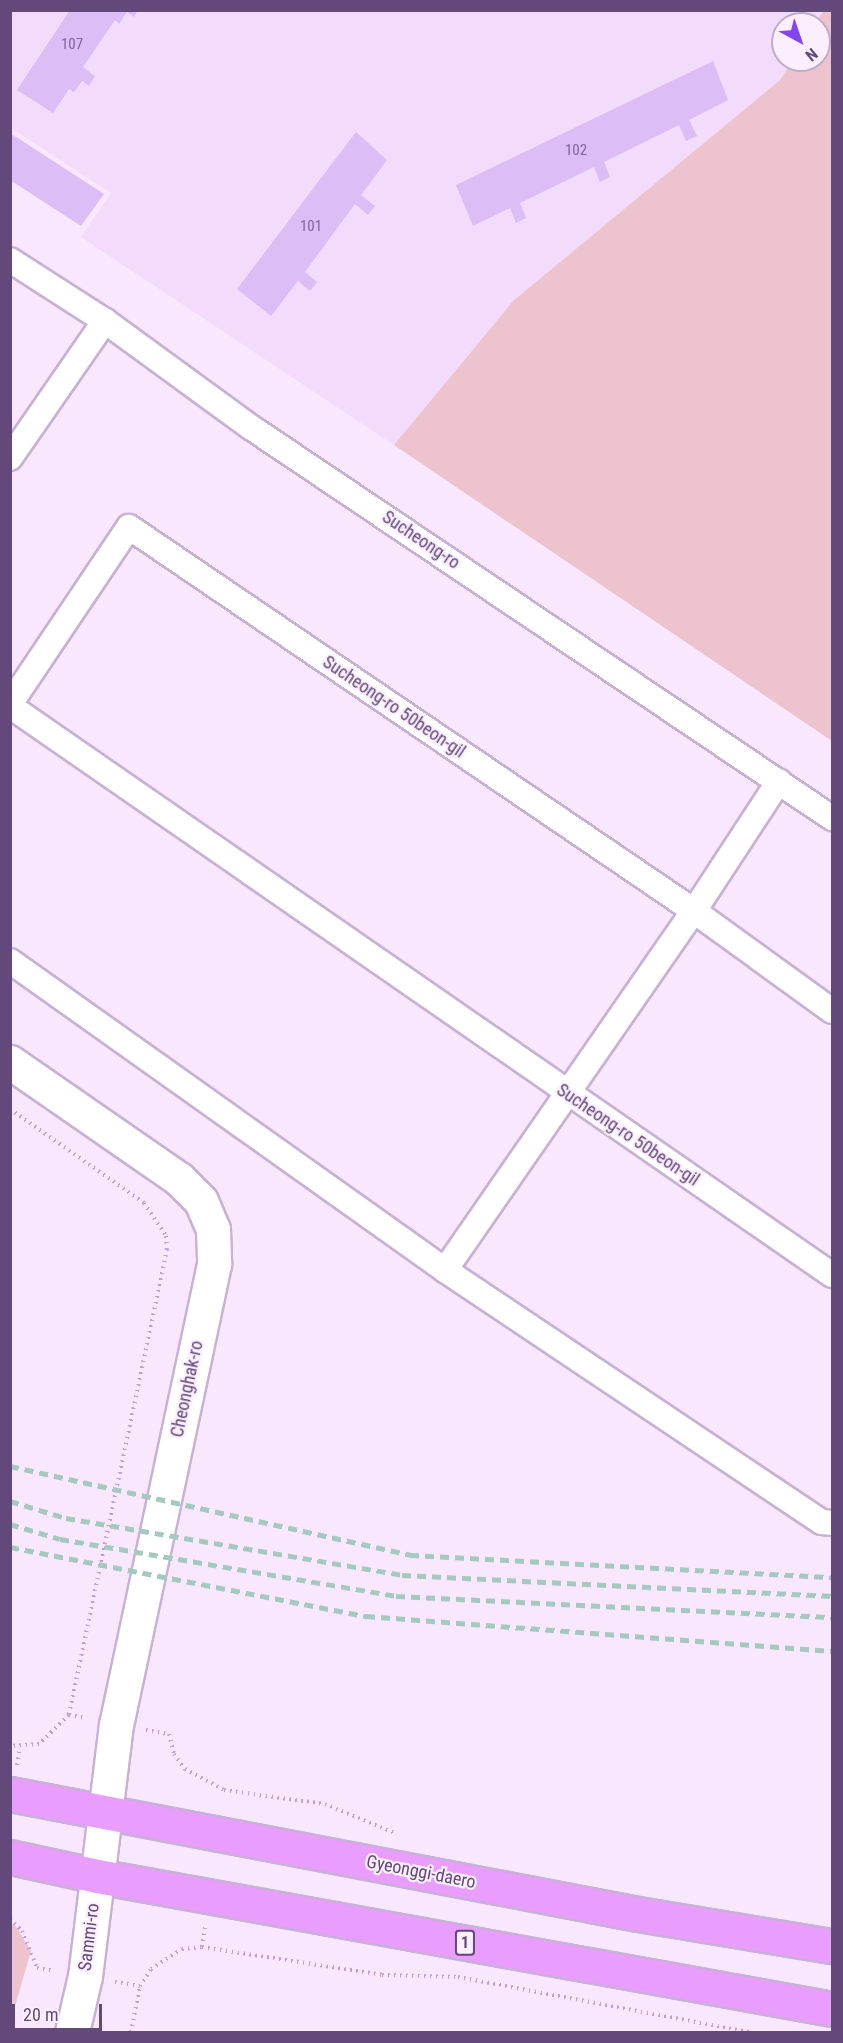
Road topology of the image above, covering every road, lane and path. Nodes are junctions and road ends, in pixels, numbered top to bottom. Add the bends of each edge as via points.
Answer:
1 (10, 260) edge
2 (105, 321) junction
3 (10, 458) edge
4 (10, 705) edge
5 (778, 781) junction
6 (832, 818) edge
7 (694, 911) junction
8 (10, 961) edge
9 (832, 1011) edge
10 (10, 1062) edge
11 (568, 1094) junction
12 (10, 1109) edge
13 (445, 1270) junction
14 (832, 1275) edge
15 (832, 1522) edge
16 (169, 1734) dead end
17 (10, 1746) edge
18 (10, 1794) edge
19 (105, 1810) junction
20 (399, 1834) dead end
21 (10, 1857) edge
22 (97, 1876) junction
23 (10, 1919) edge
24 (832, 1946) edge
25 (37, 1968) dead end
26 (832, 2009) edge
27 (72, 2032) edge
28 (131, 2032) edge
29 (750, 2032) edge

1 - 2 street, Sucheong-ro
2 - 3 street
2 - 5 street, Sucheong-ro via 252,428
4 - 7 street, Sucheong-ro 50beon-gil via 129,527
4 - 11 street, Sucheong-ro 50beon-gil
5 - 6 street, Sucheong-ro
5 - 7 street
7 - 9 street, Sucheong-ro 50beon-gil
7 - 11 street
8 - 13 street
10 - 19 main road, Cheonghak-ro via 179,1179 201,1201 213,1229 214,1264 116,1724
11 - 13 street
11 - 14 street, Sucheong-ro 50beon-gil
12 - 17 path via 144,1203 158,1219 167,1249 69,1715 39,1744
13 - 15 street via 822,1522
16 - 20 path via 174,1754 197,1779 224,1790 325,1804
18 - 19 main road, Gyeonggi-daero
19 - 22 main road, Cheonghak-ro
19 - 24 main road, Gyeonggi-daero via 638,1914
21 - 22 main road, 1
22 - 26 main road, 1
22 - 27 main road, Sammi-ro via 85,1976
23 - 25 path via 22,1931
28 - 29 path via 140,1986 152,1969 182,1949 202,1947 382,1976 458,1977

